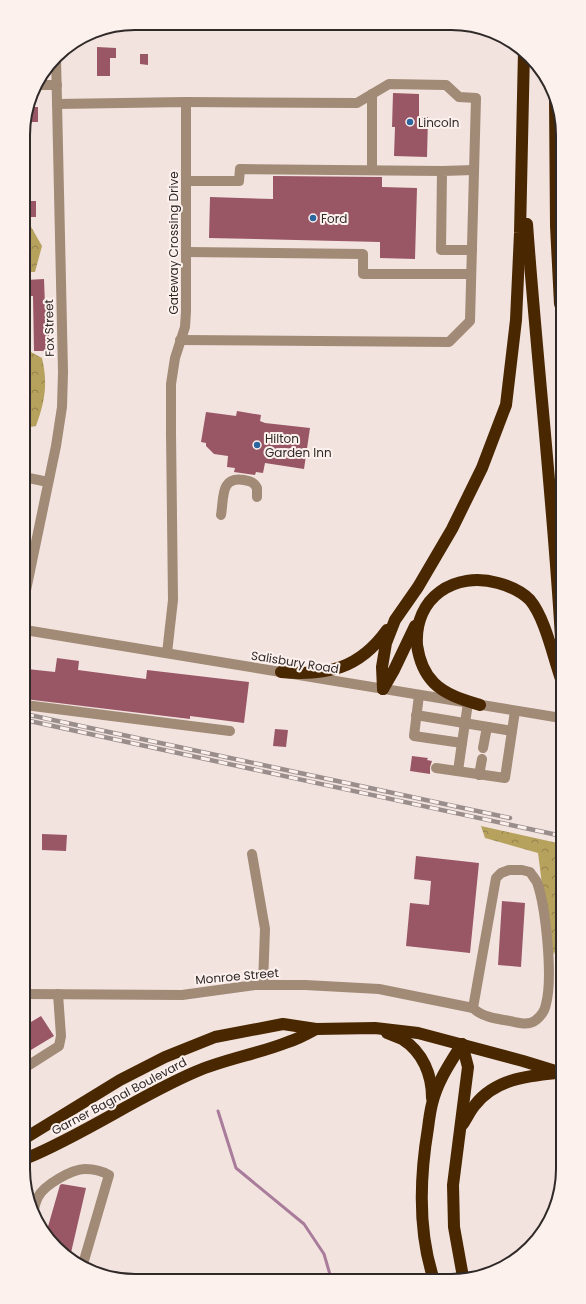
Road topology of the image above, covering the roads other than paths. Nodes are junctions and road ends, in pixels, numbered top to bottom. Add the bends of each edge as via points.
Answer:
1 (524, 60) edge
2 (56, 66) edge
3 (43, 85) edge
4 (57, 85) junction
5 (372, 94) junction
6 (186, 102) junction
7 (57, 104) junction
8 (555, 124) edge
9 (522, 145) junction
10 (372, 170) junction
11 (474, 170) junction
12 (442, 171) junction
13 (186, 181) junction
14 (556, 226) edge
15 (472, 250) junction
16 (186, 252) junction
17 (471, 274) junction
18 (180, 340) junction
19 (30, 478) edge
20 (48, 482) junction
21 (257, 497) dead end
22 (221, 515) dead end
23 (556, 550) edge
24 (30, 561) edge
25 (420, 618) junction
26 (395, 620) junction
27 (30, 631) edge
28 (167, 653) junction
29 (556, 664) edge
30 (281, 672) junction
31 (382, 689) junction
32 (419, 695) junction
33 (474, 704) junction
34 (30, 706) edge
35 (515, 711) junction
36 (416, 715) junction
37 (556, 717) edge
38 (465, 723) junction
39 (487, 727) junction
40 (230, 731) dead end
41 (512, 731) junction
42 (462, 743) junction
43 (484, 748) dead end
44 (482, 759) dead end
45 (436, 768) dead end
46 (458, 772) junction
47 (480, 775) junction
48 (252, 854) dead end
49 (263, 985) junction
50 (30, 994) edge
51 (58, 994) junction
52 (473, 1008) junction
53 (375, 1028) junction
54 (316, 1029) junction
55 (462, 1044) junction
56 (30, 1064) edge
57 (556, 1071) edge
58 (556, 1074) edge
59 (432, 1104) junction
60 (30, 1135) edge
61 (458, 1143) junction
62 (30, 1157) edge
63 (36, 1203) edge
64 (84, 1261) edge
65 (462, 1273) edge
66 (432, 1274) edge

1 - 9 highway
2 - 4 street, Fox Street
3 - 4 street
4 - 7 street, Fox Street
5 - 6 street via 357,103
5 - 10 street
5 - 11 street via 389,84 446,85 459,97 476,98
6 - 7 street
6 - 13 street, Gateway Crossing Drive
7 - 20 street, Fox Street via 63,372 62,407
8 - 14 highway
9 - 23 highway via 534,316
9 - 26 highway via 516,320 506,405 482,468 452,529
10 - 12 street
10 - 13 street via 240,169 239,181
11 - 12 street
11 - 15 street
12 - 15 street via 441,250
13 - 16 street, Gateway Crossing Drive
15 - 17 street
16 - 17 street via 363,254 363,274
16 - 18 street, Gateway Crossing Drive via 186,319
17 - 18 street via 470,322 449,342
18 - 28 street, Gateway Crossing Drive via 171,384 173,600
19 - 20 street
20 - 24 street, Fox Street
21 - 22 street via 258,490 250,481 231,480 226,486
25 - 29 highway via 429,601 444,588 463,582 486,580 510,586 530,600 542,621
25 - 31 highway
25 - 33 highway via 417,630 418,656 424,671 434,683 456,697
26 - 30 highway via 378,642 358,660 333,671 300,674
26 - 31 highway via 386,643
27 - 28 street, Salisbury Road
28 - 30 street, Salisbury Road
30 - 31 street, Salisbury Road
31 - 32 street, Salisbury Road
32 - 33 street, Salisbury Road
32 - 36 street
33 - 35 street, Salisbury Road
33 - 38 street
34 - 40 street
35 - 37 street, Salisbury Road
35 - 41 street
36 - 38 street
36 - 42 street via 414,736
38 - 39 street
38 - 42 street
39 - 41 street
39 - 43 street
41 - 47 street via 505,778
42 - 46 street
44 - 47 street
45 - 46 street
46 - 47 street
48 - 49 street via 265,929
49 - 51 street, Monroe Street via 182,995
49 - 52 street, Monroe Street via 379,989
50 - 51 street, Monroe Street
51 - 56 street via 61,1036 59,1046
52 - 52 street, Monroe Street via 496,878 509,870 530,872 536,881 541,899 548,944 548,990 544,1010 536,1021 525,1024 479,1013
53 - 54 highway, Garner Bagnal Boulevard
53 - 55 highway, Garner Bagnal Boulevard via 418,1033
53 - 59 highway via 402,1039 416,1051 426,1067 432,1085
54 - 60 highway, Garner Bagnal Boulevard via 283,1024 215,1037 164,1057 120,1080
54 - 62 highway, Garner Bagnal Boulevard via 289,1042 196,1072 136,1100 51,1148
55 - 57 highway, Garner Bagnal Boulevard
55 - 59 highway via 444,1073
55 - 61 highway via 468,1067
58 - 61 highway via 516,1078 493,1088 475,1105 464,1124
59 - 66 highway via 422,1191 424,1231
61 - 65 highway via 453,1185 454,1227
63 - 64 street via 45,1188 62,1177 83,1169 93,1169 109,1176

